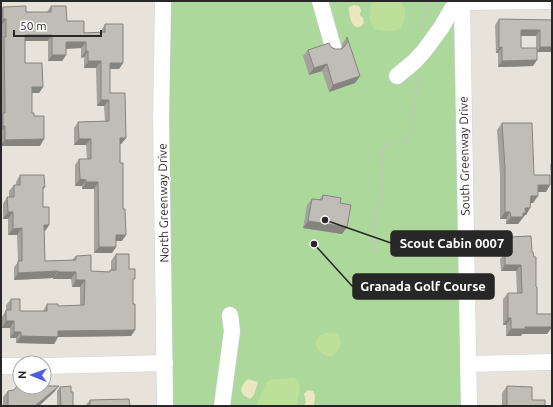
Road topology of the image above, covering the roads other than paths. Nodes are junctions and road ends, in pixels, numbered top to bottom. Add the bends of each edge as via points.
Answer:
1 (163, 1) edge
2 (320, 1) edge
3 (552, 1) edge
4 (462, 2) edge
5 (333, 46) edge
6 (397, 76) dead end
7 (230, 315) dead end
8 (552, 362) edge
9 (164, 363) junction
10 (468, 364) junction
11 (1, 366) edge
12 (12, 366) edge
13 (52, 366) edge
14 (165, 406) edge
15 (222, 406) edge
16 (469, 406) edge

1 - 9 street, North Greenway Drive via 161,102
2 - 5 street
3 - 4 street
4 - 6 street via 452,9 420,55
4 - 10 street, South Greenway Drive
7 - 15 street via 232,331
8 - 10 street
9 - 13 street
9 - 14 street, North Greenway Drive
10 - 16 street, South Greenway Drive
11 - 12 street

